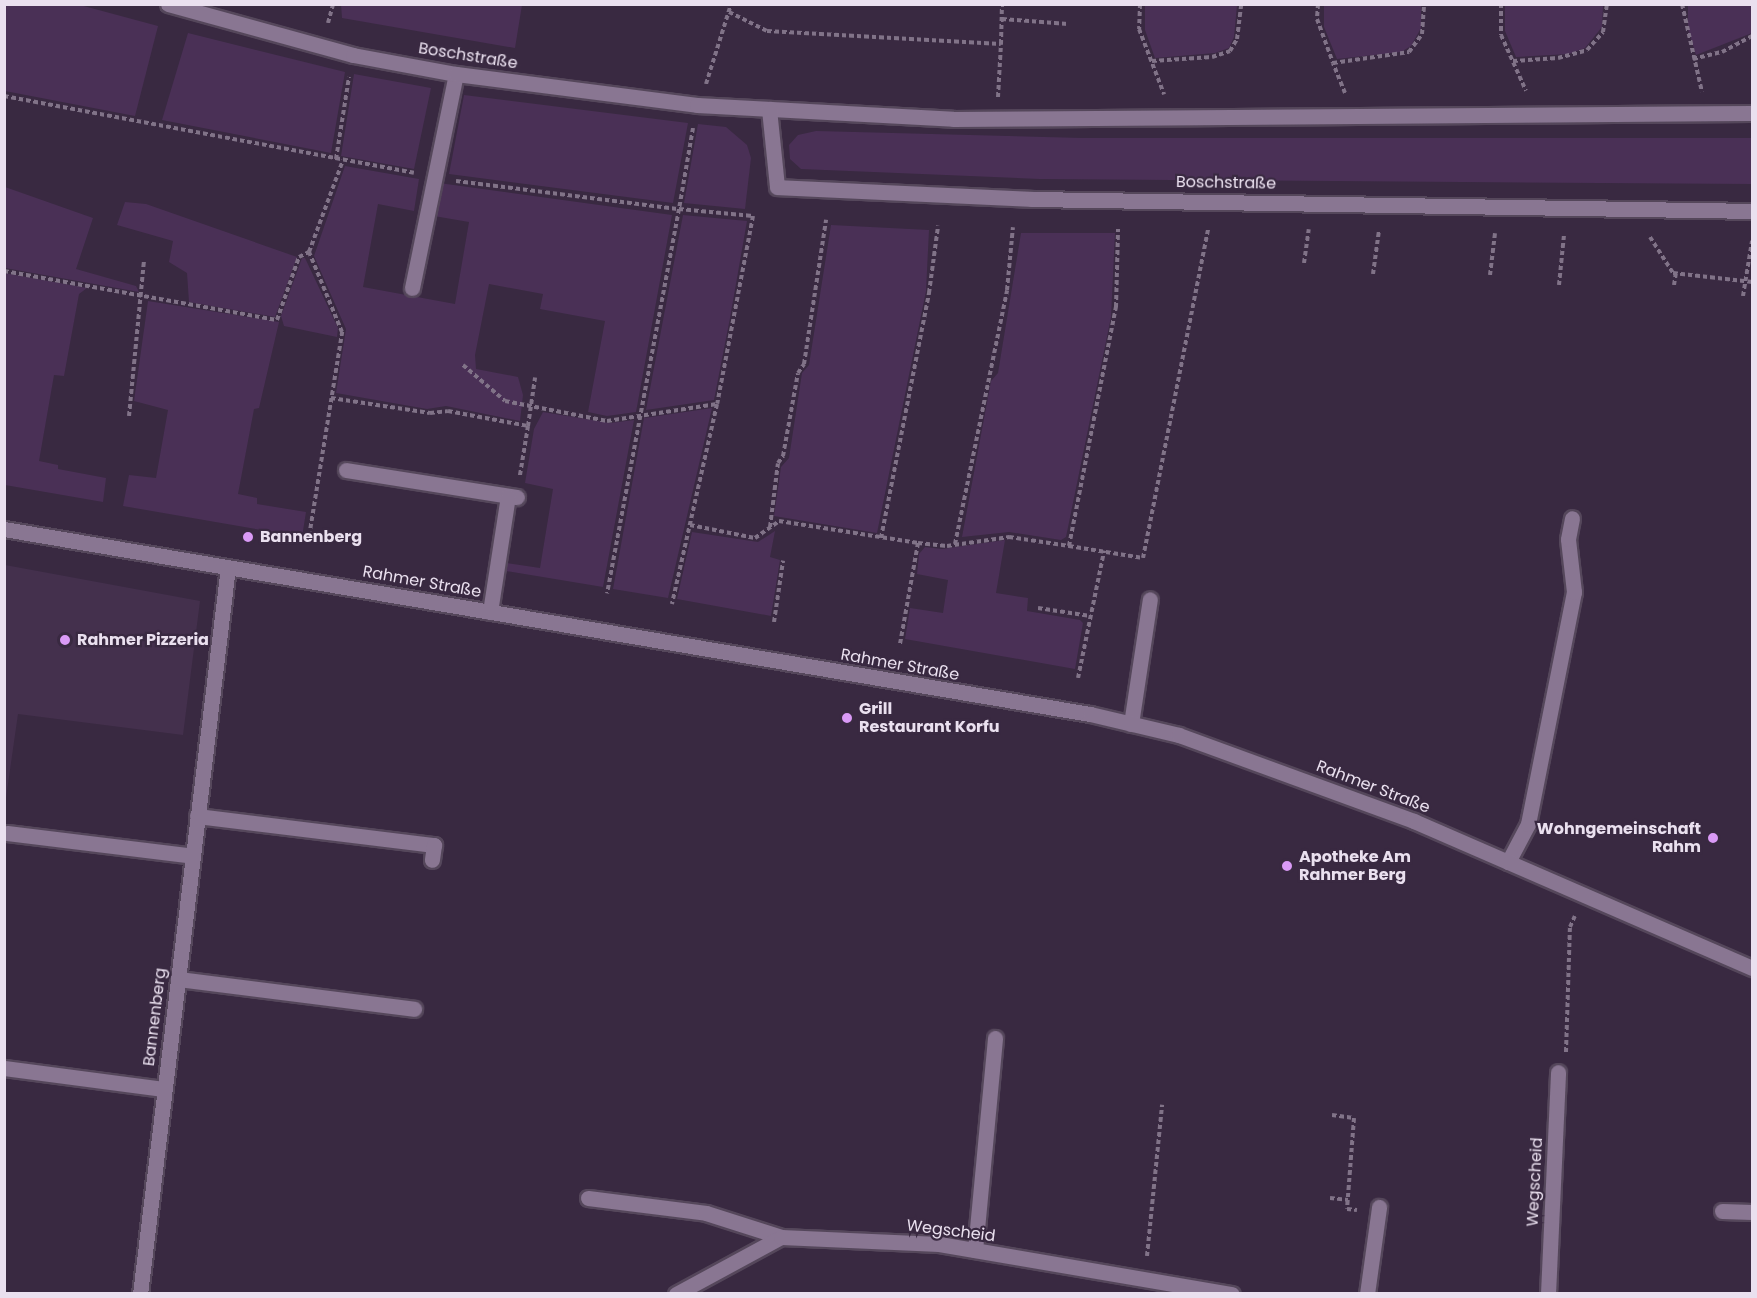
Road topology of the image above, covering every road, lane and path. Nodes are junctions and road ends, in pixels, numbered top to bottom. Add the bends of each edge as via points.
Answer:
1 (168, 4) edge
2 (731, 4) edge
3 (1002, 4) edge
4 (1140, 4) edge
5 (1240, 4) edge
6 (1318, 4) edge
7 (1424, 4) edge
8 (1502, 4) edge
9 (1606, 4) edge
10 (1682, 4) edge
11 (729, 12) junction
12 (1002, 19) junction
13 (1068, 24) dead end
14 (1752, 36) edge
15 (1001, 44) junction
16 (353, 55) junction
17 (1693, 59) junction
18 (1152, 61) junction
19 (1513, 61) junction
20 (1333, 63) junction
21 (456, 74) junction
22 (999, 76) dead end
23 (4, 96) edge
24 (697, 105) junction
25 (770, 109) junction
26 (1707, 113) junction
27 (1752, 113) edge
28 (1535, 114) junction
29 (1354, 115) junction
30 (1172, 117) junction
31 (336, 159) junction
32 (343, 160) junction
33 (435, 177) junction
34 (679, 209) junction
35 (1752, 212) edge
36 (826, 220) dead end
37 (938, 226) dead end
38 (1013, 228) dead end
39 (1118, 229) dead end
40 (1208, 229) dead end
41 (1309, 229) dead end
42 (1379, 230) dead end
43 (1496, 233) dead end
44 (1564, 235) dead end
45 (1650, 237) dead end
46 (1752, 241) edge
47 (309, 252) junction
48 (144, 261) dead end
49 (1304, 263) dead end
50 (4, 271) edge
51 (1676, 273) junction
52 (1373, 274) dead end
53 (1490, 275) dead end
54 (1752, 282) edge
55 (1745, 283) junction
56 (1559, 285) dead end
57 (1674, 285) dead end
58 (412, 288) dead end
59 (143, 296) junction
60 (1743, 296) dead end
61 (464, 366) dead end
62 (535, 378) dead end
63 (331, 398) junction
64 (717, 404) junction
65 (531, 405) junction
66 (641, 415) junction
67 (129, 416) dead end
68 (528, 426) junction
69 (522, 462) dead end
70 (346, 470) dead end
71 (1572, 518) dead end
72 (690, 525) junction
73 (770, 528) junction
74 (4, 529) edge
75 (881, 538) junction
76 (308, 543) dead end
77 (918, 543) junction
78 (956, 544) junction
79 (1069, 546) junction
80 (1104, 551) junction
81 (783, 561) dead end
82 (228, 567) junction
83 (607, 593) dead end
84 (1150, 599) dead end
85 (672, 604) dead end
86 (1038, 608) dead end
87 (490, 612) junction
88 (1090, 616) junction
89 (774, 622) dead end
90 (900, 644) dead end
91 (1078, 678) dead end
92 (1131, 724) junction
93 (197, 816) junction
94 (7, 833) dead end
95 (193, 856) junction
96 (432, 860) dead end
97 (1508, 862) junction
98 (1585, 894) junction
99 (1752, 968) edge
100 (178, 979) junction
101 (414, 1009) dead end
102 (995, 1038) dead end
103 (4, 1068) edge
104 (1558, 1072) joint
105 (164, 1089) junction
106 (1162, 1105) dead end
107 (1332, 1115) dead end
108 (588, 1198) dead end
109 (1330, 1198) dead end
110 (1348, 1200) junction
111 (1379, 1210) joint
112 (1722, 1211) dead end
113 (1752, 1212) edge
114 (781, 1237) junction
115 (975, 1250) junction
116 (1144, 1278) junction
117 (140, 1293) edge
118 (676, 1293) edge
119 (1232, 1293) edge
120 (1368, 1293) edge
121 (1548, 1293) edge

1 - 16 street, Boschstraße
2 - 11 path
3 - 12 path
4 - 18 path via 1139,28
5 - 18 path via 1237,39 1230,51 1212,57
6 - 20 path via 1317,19
7 - 20 path via 1422,34 1410,52
8 - 19 path via 1501,35
9 - 19 path via 1603,32 1587,50 1558,58
10 - 17 path
11 - 15 path via 776,32
11 - 24 path
12 - 13 path
12 - 15 path
14 - 17 path via 1722,52
15 - 22 path
16 - 21 street, Boschstraße
16 - 31 path
17 - 26 path
18 - 30 path
19 - 28 path
20 - 29 path
21 - 24 street, Boschstraße
21 - 33 street
23 - 31 path
24 - 25 street, Boschstraße
24 - 34 path
25 - 30 street, Boschstraße via 953,119
25 - 35 street, Boschstraße via 777,187 1032,199
26 - 27 street, Boschstraße
26 - 28 street, Boschstraße
28 - 29 street, Boschstraße
29 - 30 street, Boschstraße
31 - 32 path
32 - 33 path
32 - 47 path
33 - 34 path via 564,198
33 - 58 street
34 - 64 path via 753,216
34 - 66 path
36 - 73 path via 804,364 798,373 783,456 778,463
37 - 75 path via 929,293
38 - 78 path via 1007,290
39 - 79 path via 1116,307
40 - 80 path via 1143,558
41 - 49 path
42 - 52 path
43 - 53 path
44 - 56 path
45 - 51 path
46 - 55 path
47 - 59 path via 299,257 277,320
47 - 63 path via 342,332
48 - 59 path
50 - 59 path
51 - 55 path
51 - 57 path
54 - 55 path
55 - 60 path
59 - 67 path via 127,402
61 - 65 path via 505,401
62 - 65 path
63 - 68 path via 430,413 448,411
63 - 76 path
64 - 66 path
64 - 72 path
65 - 66 path via 607,421
65 - 68 path
66 - 83 path
68 - 69 path
70 - 87 street via 512,497
71 - 97 street via 1568,539 1574,592 1528,824
72 - 73 path via 755,538
72 - 85 path
73 - 75 path via 778,521
74 - 82 street, Rahmer Straße
75 - 77 path
77 - 78 path
77 - 90 path
78 - 79 path via 1009,537
79 - 80 path
80 - 88 path
81 - 89 path
82 - 87 street, Rahmer Straße
82 - 93 street, Bannenberg
84 - 92 street
86 - 88 path
87 - 92 street, Rahmer Straße
88 - 91 path
92 - 97 street, Rahmer Straße via 1251,759
93 - 95 street, Bannenberg
93 - 96 street via 434,845
94 - 95 street
95 - 100 street, Bannenberg
97 - 98 street, Rahmer Straße
98 - 99 street, Rahmer Straße
98 - 104 path via 1570,927 1566,1059
100 - 101 street
100 - 105 street, Bannenberg
102 - 115 street
103 - 105 street
104 - 121 street, Wegscheid
105 - 117 street, Bannenberg
106 - 116 path
107 - 110 path via 1354,1118
108 - 114 street, Wegscheid via 706,1213
109 - 110 path
110 - 111 path via 1347,1209
111 - 120 street
112 - 113 street
114 - 115 street, Wegscheid via 939,1244
114 - 118 street
115 - 116 street, Wegscheid
116 - 119 street, Wegscheid

